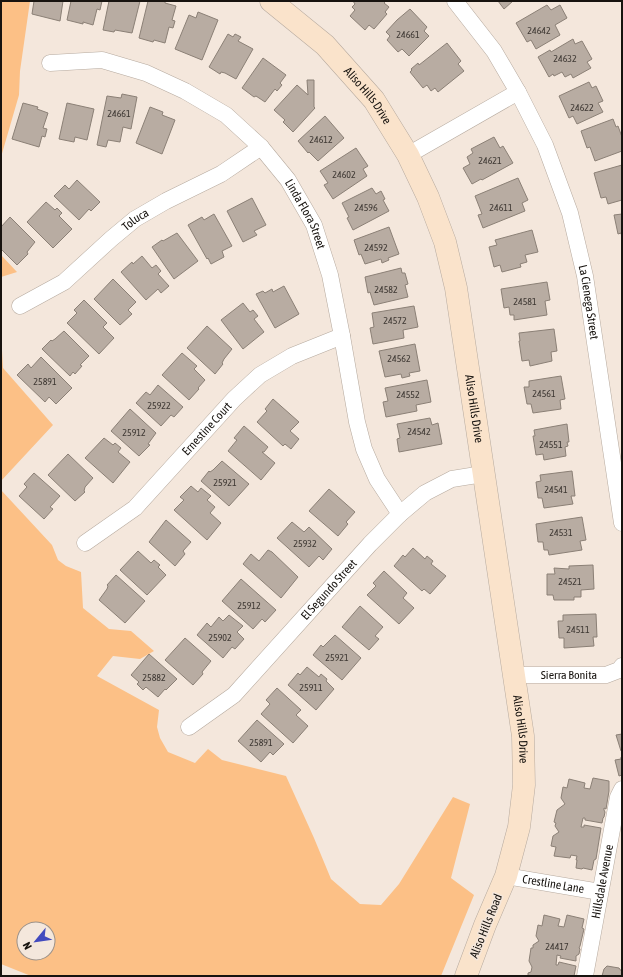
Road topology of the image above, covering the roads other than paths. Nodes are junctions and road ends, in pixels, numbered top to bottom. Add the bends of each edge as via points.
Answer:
1 (271, 1) edge
2 (455, 1) edge
3 (50, 63) dead end
4 (518, 92) junction
5 (261, 147) junction
6 (408, 155) junction
7 (20, 306) dead end
8 (342, 336) junction
9 (483, 474) junction
10 (400, 514) junction
11 (622, 523) edge
12 (85, 542) dead end
13 (622, 666) edge
14 (513, 675) junction
15 (189, 727) dead end
16 (622, 789) edge
17 (506, 876) junction
18 (600, 892) junction
19 (466, 976) edge
20 (585, 976) edge

1 - 6 street, Aliso Hills Drive via 325,45 374,100
2 - 4 street, La Cienega Street via 494,51
3 - 5 street, Linda Flora Street via 102,60 146,73 185,91 226,115
4 - 6 street
4 - 11 street, La Cienega Street via 545,145 570,213 585,276
5 - 7 street, Toluca via 221,174 135,219 64,282
5 - 8 street, Linda Flora Street via 288,180 314,225 330,275
6 - 9 street, Aliso Hills Drive via 445,242 456,288
8 - 10 street, Linda Flora Street via 364,449 377,479
8 - 12 street, Ernestine Court via 292,356 260,375 234,399 135,508
9 - 10 street, El Segundo Street via 452,479 425,493
9 - 14 street, Aliso Hills Drive
10 - 15 street, El Segundo Street via 234,695
13 - 14 street, Sierra Bonita via 619,670 606,675
14 - 17 street, Aliso Hills Drive via 523,736 524,785 519,827
16 - 18 street, Hillsdale Avenue via 618,797
17 - 18 street, Crestline Lane
17 - 19 street, Aliso Hills Road
18 - 20 street, Hillsdale Avenue

